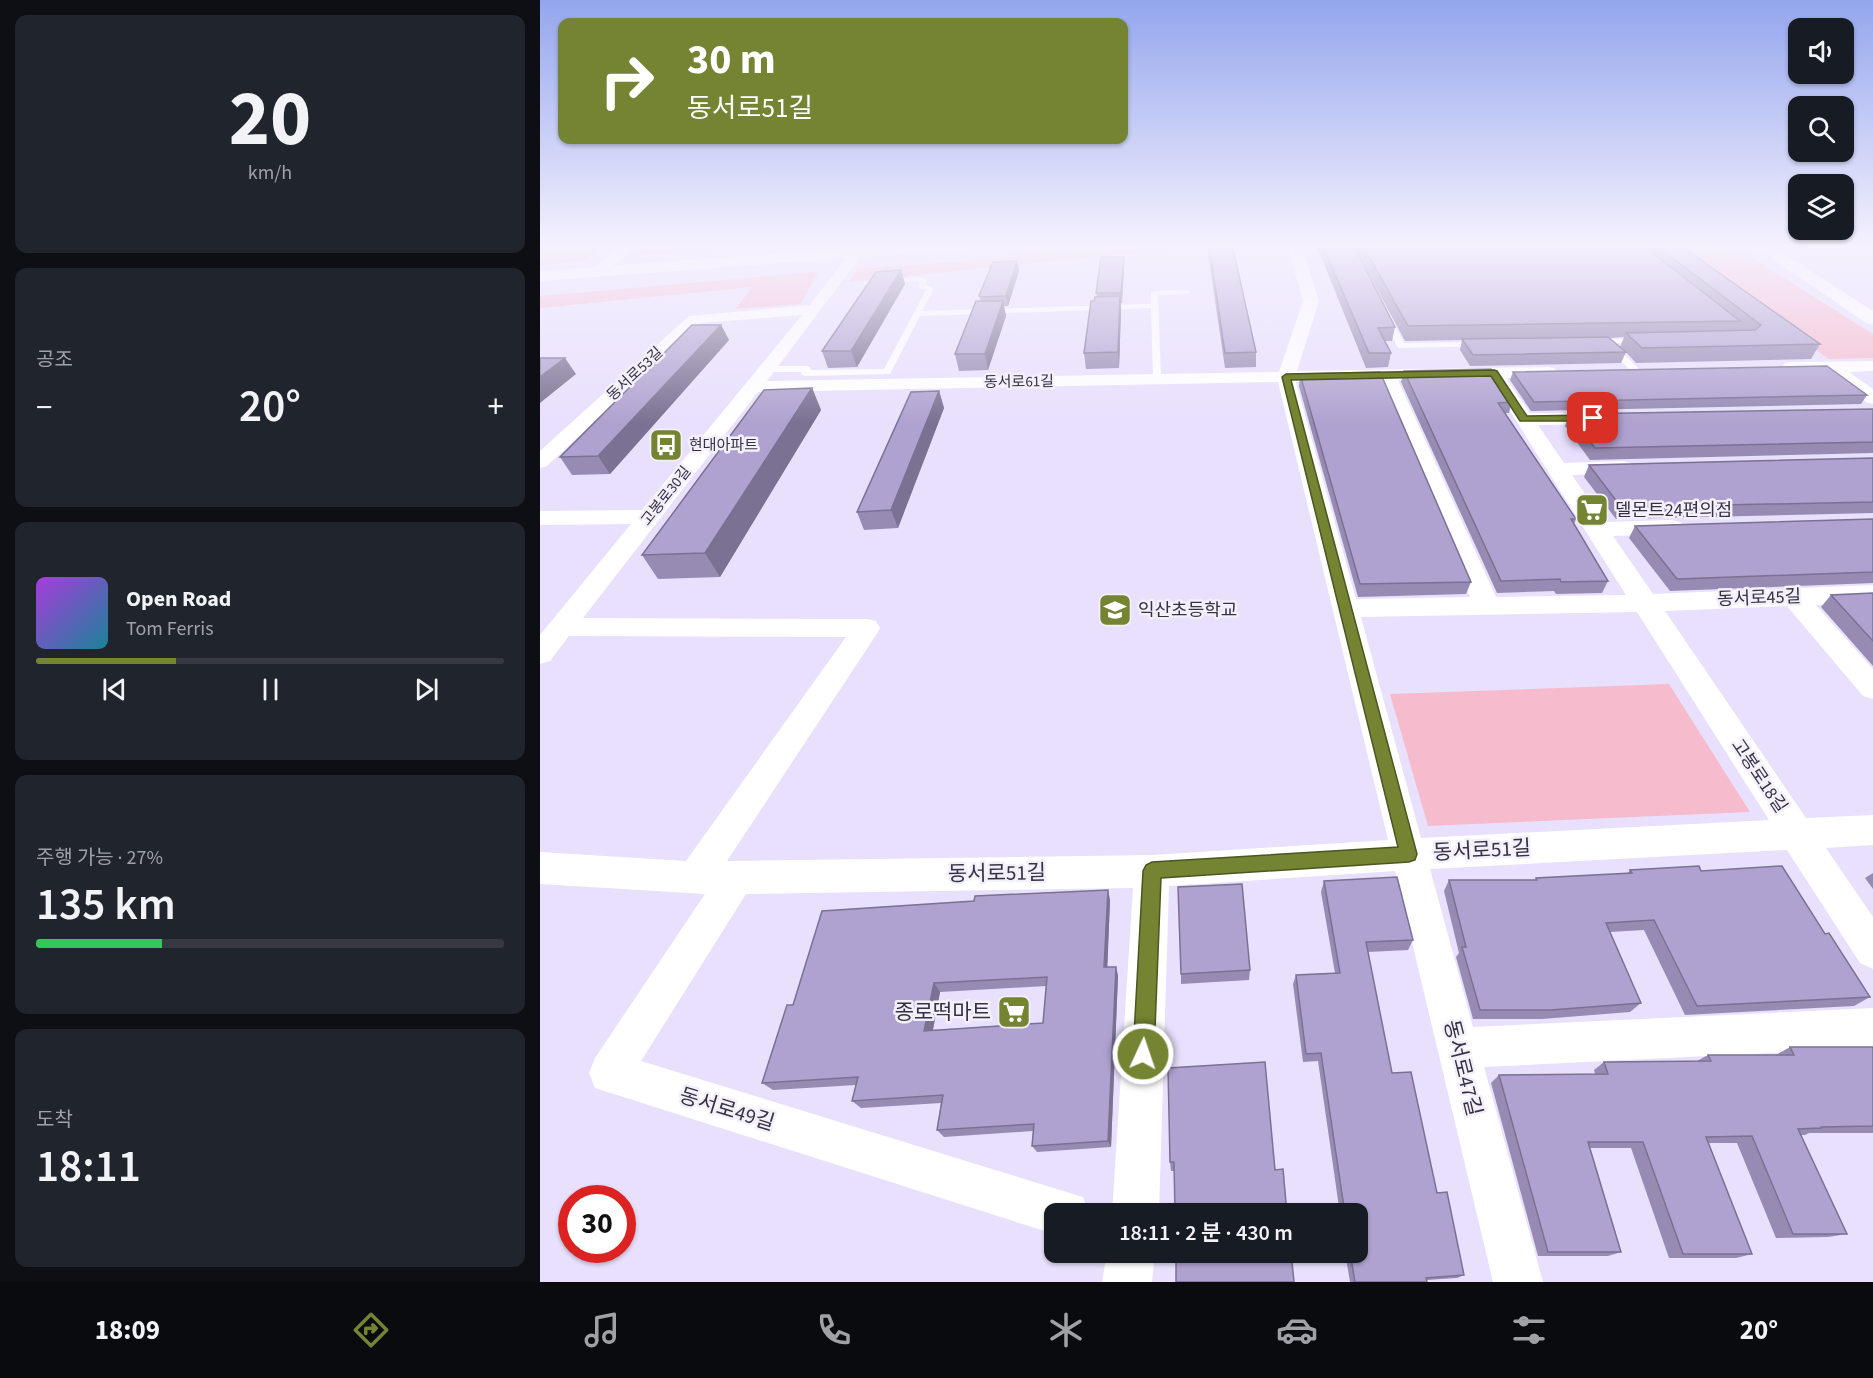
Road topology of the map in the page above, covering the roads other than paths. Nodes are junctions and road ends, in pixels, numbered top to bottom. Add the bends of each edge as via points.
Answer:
1 (819, 304) edge
2 (922, 304) edge
3 (1310, 304) edge
4 (1380, 304) edge
5 (1850, 304) edge
6 (1154, 306) joint
7 (815, 309) junction
8 (917, 314) junction
9 (1873, 319) edge
10 (1589, 341) edge
11 (1650, 341) edge
12 (1607, 342) junction
13 (1493, 343) edge
14 (1830, 366) junction
15 (1873, 366) edge
16 (1773, 368) edge
17 (766, 369) junction
18 (1635, 370) junction
19 (1658, 370) edge
20 (1611, 371) edge
21 (1564, 372) edge
22 (1494, 373) junction
23 (1387, 375) junction
24 (1286, 377) junction
25 (1157, 380) junction
26 (752, 387) junction
27 (1869, 408) edge
28 (1617, 417) edge
29 (1524, 419) junction
30 (540, 462) edge
31 (1639, 467) edge
32 (1557, 469) junction
33 (649, 517) junction
34 (540, 518) edge
35 (1699, 526) edge
36 (1595, 529) junction
37 (1873, 594) edge
38 (1794, 597) junction
39 (1644, 603) junction
40 (1487, 606) junction
41 (1346, 608) junction
42 (561, 627) junction
43 (540, 654) edge
44 (1873, 688) edge
45 (1873, 830) edge
46 (1798, 835) junction
47 (1409, 854) junction
48 (540, 868) edge
49 (1152, 871) junction
50 (695, 878) junction
51 (736, 878) junction
52 (1873, 950) edge
53 (1873, 1028) edge
54 (1458, 1048) junction
55 (1136, 1203) edge
56 (1044, 1207) edge
57 (1130, 1263) edge
58 (1127, 1282) edge
59 (1518, 1282) edge

1 - 7 street, 고봉로30길
2 - 8 lane
3 - 24 street
4 - 13 lane via 1401,346
5 - 9 street
6 - 8 lane
6 - 25 lane
7 - 17 street, 고봉로30길
7 - 30 street, 동서로53길 via 695,319
8 - 17 lane via 887,372 805,373 807,369
10 - 12 lane
11 - 12 lane
12 - 18 lane
14 - 15 street
14 - 16 street
14 - 27 street
17 - 26 street, 고봉로30길
18 - 19 street
18 - 20 street
21 - 22 street, 동서로61길
22 - 23 street, 동서로61길
22 - 29 street, 고봉로18길
23 - 24 street, 동서로61길
23 - 40 street
24 - 25 street, 동서로61길
24 - 41 street
25 - 26 street, 동서로61길
26 - 33 street, 고봉로30길
28 - 29 street
29 - 32 street, 고봉로18길
31 - 32 street
32 - 36 street, 고봉로18길
33 - 34 street
33 - 42 street, 고봉로30길
35 - 36 street
36 - 39 street, 고봉로18길
37 - 38 street, 동서로45길
38 - 39 street, 동서로45길
38 - 44 street
39 - 40 street
39 - 46 street, 고봉로18길
40 - 41 street
41 - 47 street
42 - 43 street, 고봉로30길
42 - 50 street via 867,628
45 - 46 street, 동서로51길
46 - 47 street, 동서로51길
46 - 52 street, 고봉로18길
47 - 49 street, 동서로51길
47 - 54 street, 동서로47길
48 - 50 street, 동서로51길
49 - 51 street, 동서로51길
49 - 55 street
50 - 51 street, 동서로51길
51 - 56 street, 동서로49길 via 610,1073
53 - 54 street
54 - 59 street, 동서로47길
57 - 58 street

